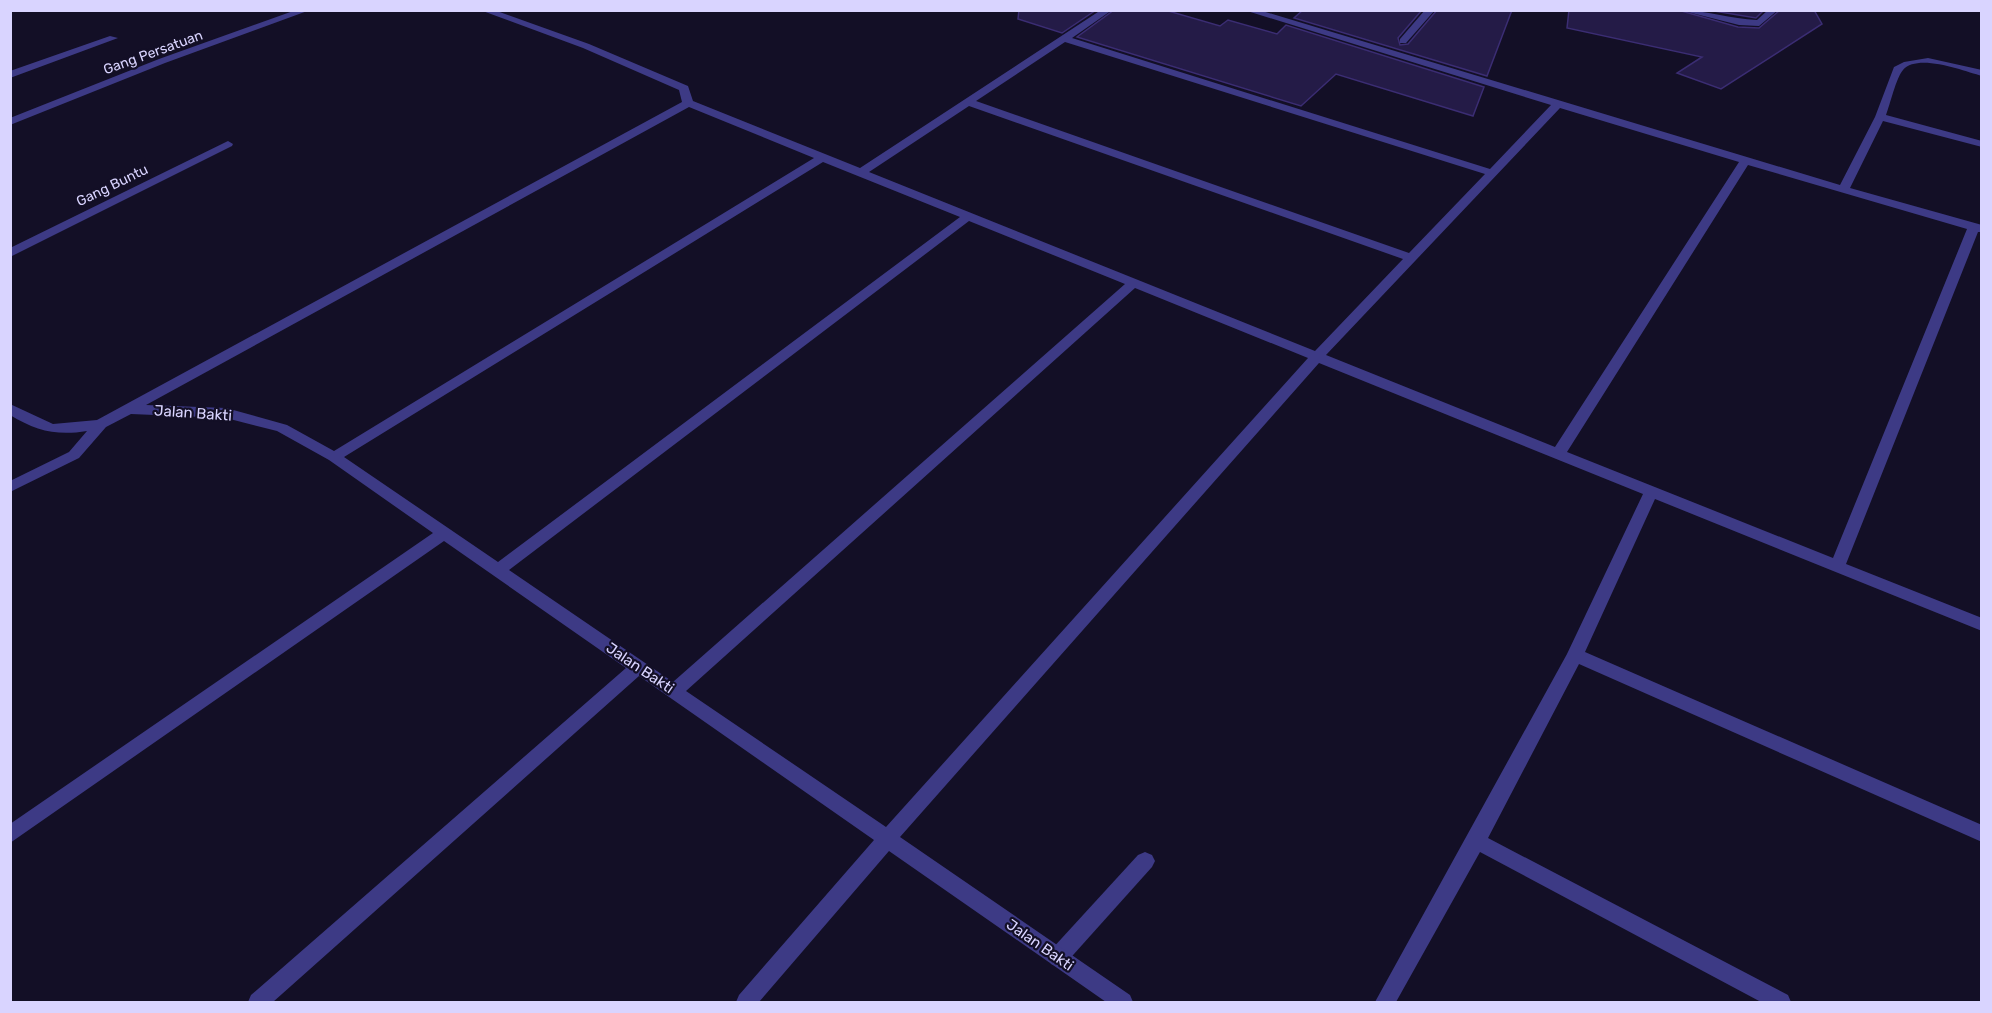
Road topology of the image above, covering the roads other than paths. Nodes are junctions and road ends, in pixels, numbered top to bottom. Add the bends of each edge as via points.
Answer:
1 (306, 10) edge
2 (484, 10) edge
3 (1108, 10) edge
4 (1248, 10) edge
5 (1684, 10) edge
6 (1774, 10) edge
7 (1427, 11) edge
8 (113, 38) dead end
9 (1064, 39) junction
10 (1403, 41) dead end
11 (1982, 73) edge
12 (10, 75) edge
13 (969, 102) junction
14 (688, 104) junction
15 (1557, 105) junction
16 (1880, 117) junction
17 (10, 122) edge
18 (228, 144) dead end
19 (1982, 144) edge
20 (823, 157) junction
21 (1745, 161) junction
22 (860, 173) junction
23 (1492, 173) junction
24 (1843, 190) junction
25 (968, 216) junction
26 (1978, 228) edge
27 (10, 253) edge
28 (1412, 258) junction
29 (1134, 283) junction
30 (1317, 357) junction
31 (10, 408) edge
32 (128, 410) junction
33 (101, 424) junction
34 (1558, 454) junction
35 (334, 457) junction
36 (10, 487) edge
37 (1651, 492) junction
38 (444, 533) junction
39 (1837, 567) junction
40 (498, 570) junction
41 (1982, 625) edge
42 (1575, 655) junction
43 (638, 667) junction
44 (674, 692) junction
45 (1982, 834) edge
46 (10, 835) edge
47 (887, 839) junction
48 (1476, 841) junction
49 (1145, 861) dead end
50 (1058, 957) junction
51 (258, 1002) edge
52 (746, 1002) edge
53 (1123, 1002) edge
54 (1385, 1002) edge
55 (1781, 1002) edge

1 - 17 street, Gang Persatuan via 162,61
2 - 14 street via 586,46 684,88
3 - 9 street
4 - 15 street
5 - 6 street via 1759,23
7 - 10 street
8 - 12 street
9 - 13 street
9 - 23 street
11 - 16 street via 1934,61 1904,64 1898,69
13 - 22 street
13 - 28 street
14 - 20 street
14 - 32 street
15 - 21 street
15 - 23 street
16 - 19 street
16 - 24 street
18 - 27 street, Gang Buntu
20 - 22 street
20 - 35 street
21 - 24 street
21 - 34 street
22 - 25 street
23 - 28 street
24 - 26 street
25 - 29 street
25 - 40 street
26 - 39 street
28 - 30 street
29 - 30 street
29 - 44 street
30 - 34 street
30 - 47 street
31 - 33 street via 40,428 63,431
32 - 33 street
32 - 35 street, Jalan Bakti via 226,413 282,428
33 - 36 street via 74,455
34 - 37 street
35 - 38 street, Jalan Bakti
37 - 39 street
37 - 42 street
38 - 40 street, Jalan Bakti
38 - 46 street
39 - 41 street
40 - 43 street, Jalan Bakti
42 - 45 street
42 - 48 street
43 - 44 street, Jalan Bakti
43 - 51 street
44 - 47 street, Jalan Bakti
47 - 50 street, Jalan Bakti
47 - 52 street
48 - 54 street
48 - 55 street
49 - 50 street
50 - 53 street, Jalan Bakti

